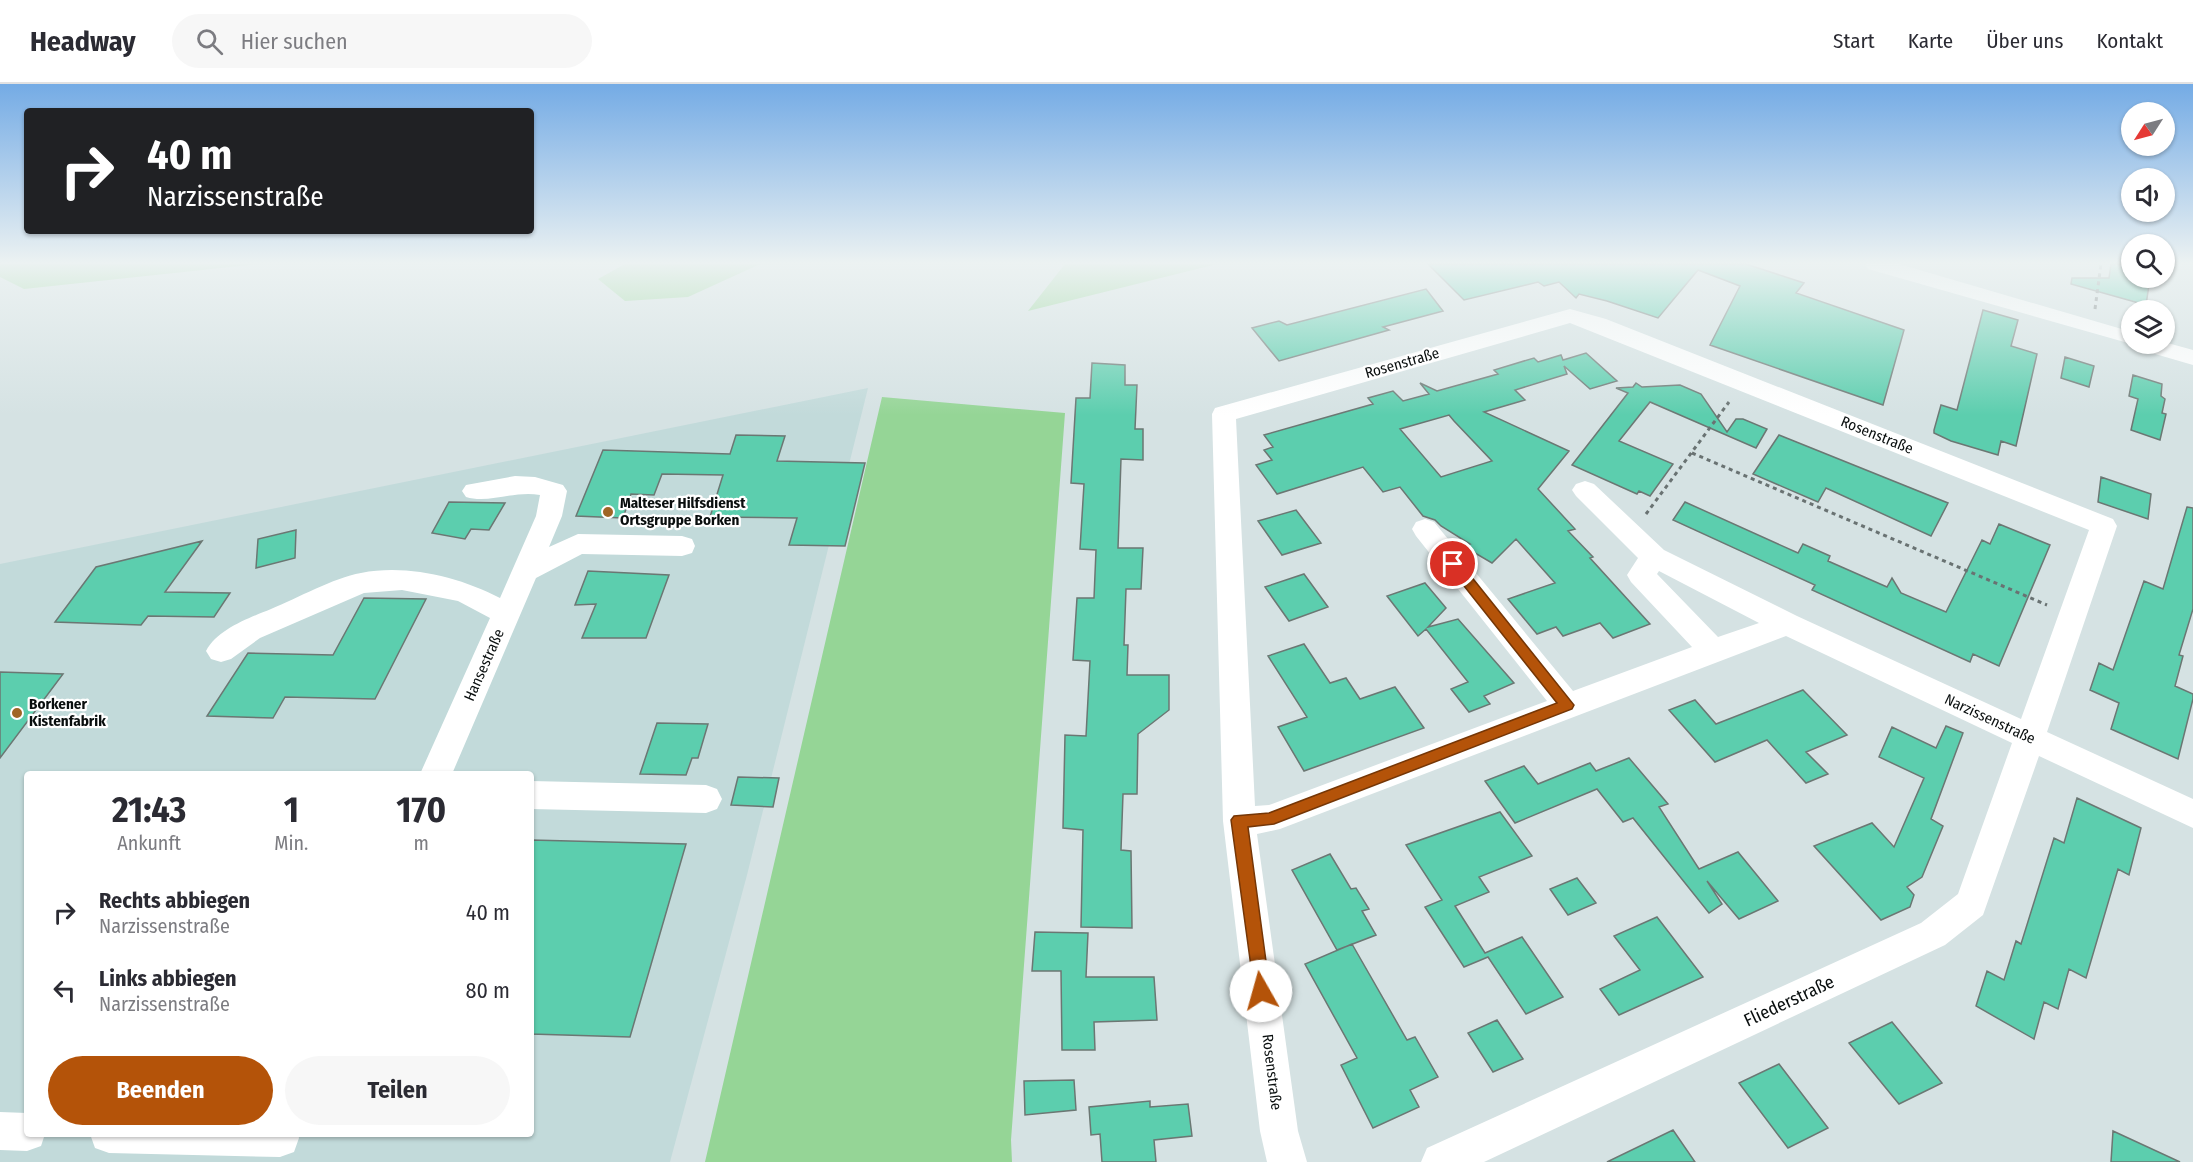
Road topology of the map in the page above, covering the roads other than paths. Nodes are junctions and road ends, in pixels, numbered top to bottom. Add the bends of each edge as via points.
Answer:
1 (2046, 314) edge
2 (2121, 336) edge
3 (2175, 353) edge
4 (2193, 358) edge
5 (1585, 490) dead end
6 (474, 491) dead end
7 (1425, 529) dead end
8 (682, 546) dead end
9 (1654, 557) junction
10 (529, 563) junction
11 (507, 614) junction
12 (1787, 624) junction
13 (221, 651) dead end
14 (1713, 651) junction
15 (1567, 705) junction
16 (2029, 738) junction
17 (437, 771) edge
18 (534, 795) edge
19 (706, 799) dead end
20 (2193, 814) edge
21 (1239, 820) junction
22 (0, 1131) edge
23 (24, 1132) edge
24 (155, 1137) edge
25 (277, 1145) edge
26 (1287, 1162) edge
27 (1441, 1162) edge

1 - 2 street
3 - 4 street
5 - 9 street, Narzissenstraße
6 - 10 street, Hansestraße via 543,486 554,491 549,516
7 - 15 street
8 - 10 street via 578,544
9 - 12 street, Narzissenstraße
9 - 14 street via 1641,575
10 - 11 street, Hansestraße
11 - 13 street via 464,592 402,580 361,583 250,630
11 - 17 street, Hansestraße
12 - 14 street
12 - 16 street, Narzissenstraße
14 - 15 street
15 - 21 street via 1269,819
16 - 20 street, Narzissenstraße
16 - 21 street, Rosenstraße via 2104,526 1570,316 1224,414
16 - 27 street, Fliederstraße via 1971,904 1933,934
18 - 19 street
21 - 26 street, Rosenstraße via 1279,1131
22 - 23 street
24 - 25 street

